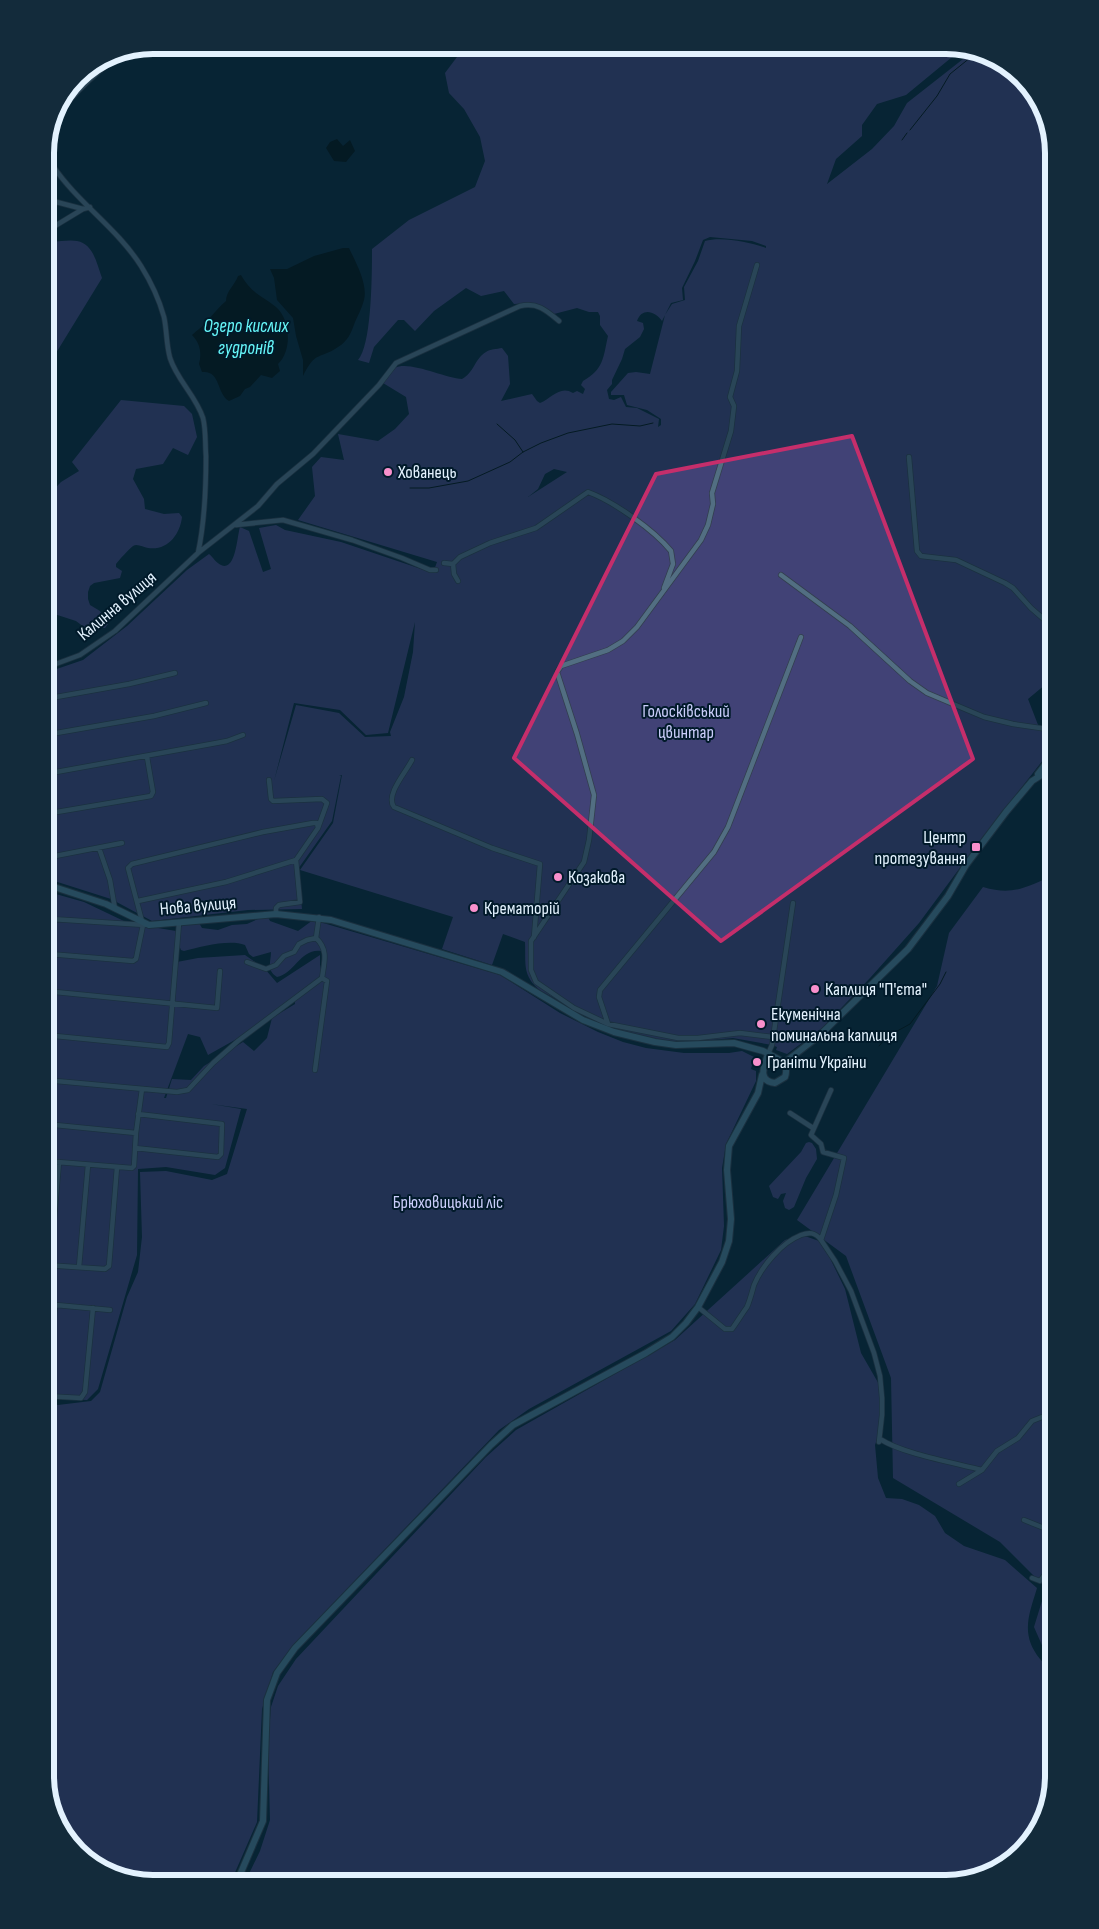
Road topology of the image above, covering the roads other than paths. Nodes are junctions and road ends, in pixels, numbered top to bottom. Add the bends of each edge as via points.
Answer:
1 (109, 64) edge
2 (66, 105) edge
3 (54, 167) edge
4 (54, 201) edge
5 (90, 207) junction
6 (83, 209) junction
7 (54, 227) edge
8 (758, 265) dead end
9 (559, 320) dead end
10 (909, 457) dead end
11 (235, 525) junction
12 (198, 554) junction
13 (444, 563) dead end
14 (453, 564) junction
15 (436, 570) dead end
16 (781, 575) dead end
17 (458, 581) dead end
18 (659, 598) junction
19 (1045, 620) edge
20 (801, 637) dead end
21 (54, 665) edge
22 (175, 673) dead end
23 (54, 696) edge
24 (206, 703) dead end
25 (1045, 729) edge
26 (54, 733) edge
27 (243, 735) dead end
28 (147, 757) junction
29 (412, 760) dead end
30 (1045, 764) edge
31 (54, 772) edge
32 (1045, 773) edge
33 (268, 780) dead end
34 (1032, 781) junction
35 (54, 812) edge
36 (318, 828) junction
37 (122, 843) dead end
38 (99, 848) junction
39 (54, 856) edge
40 (296, 860) junction
41 (55, 887) joint
42 (54, 894) edge
43 (138, 901) junction
44 (793, 903) dead end
45 (115, 909) junction
46 (276, 914) junction
47 (319, 917) junction
48 (54, 919) edge
49 (179, 923) junction
50 (145, 924) junction
51 (534, 937) junction
52 (316, 938) junction
53 (54, 954) edge
54 (247, 962) dead end
55 (220, 971) dead end
56 (322, 978) junction
57 (54, 992) edge
58 (172, 1004) junction
59 (608, 1024) junction
60 (54, 1036) edge
61 (773, 1037) junction
62 (768, 1054) junction
63 (782, 1061) junction
64 (764, 1064) junction
65 (316, 1070) dead end
66 (762, 1074) junction
67 (54, 1081) edge
68 (775, 1084) junction
69 (142, 1089) junction
70 (831, 1090) dead end
71 (758, 1093) junction
72 (790, 1113) dead end
73 (138, 1114) junction
74 (54, 1125) edge
75 (813, 1128) junction
76 (136, 1133) junction
77 (135, 1148) junction
78 (54, 1162) edge
79 (59, 1162) junction
80 (88, 1165) junction
81 (117, 1167) junction
82 (54, 1209) edge
83 (821, 1240) junction
84 (54, 1265) edge
85 (79, 1267) junction
86 (55, 1305) joint
87 (698, 1307) junction
88 (92, 1308) junction
89 (110, 1310) dead end
90 (54, 1315) edge
91 (54, 1396) edge
92 (1045, 1416) edge
93 (982, 1470) junction
94 (959, 1484) dead end
95 (1024, 1520) dead end
96 (1045, 1528) edge
97 (1045, 1574) edge
98 (1032, 1578) dead end
99 (240, 1875) edge

1 - 2 street
3 - 5 street
4 - 6 street
5 - 6 street
5 - 12 street via 140,264 157,294 171,361 203,418 206,484 203,533
6 - 7 street
8 - 18 street via 739,326 737,371 730,397 734,406 731,430 712,493 708,525 697,546
9 - 11 street, Калинна вулиця via 540,306 520,306 396,364 313,454
10 - 19 street via 917,551 921,556 956,560 1005,583
11 - 12 street, Калинна вулиця
11 - 15 street via 284,520
12 - 21 street, Калинна вулиця via 115,631 80,655
13 - 14 street
14 - 17 street
14 - 18 street via 460,556 536,528 588,492 619,508 671,551 671,573
16 - 25 street via 856,632 927,693 984,717
18 - 51 street via 623,641 558,669 557,676 594,795 584,862
20 - 59 street via 728,828 714,852 600,990 599,997
22 - 23 street
24 - 26 street via 154,716
27 - 28 street
28 - 31 street
28 - 35 street via 151,796
29 - 51 street via 392,792 390,801 394,808 540,864
30 - 34 street
32 - 34 street
33 - 36 street via 274,801 325,801 327,806
34 - 63 street via 966,865 948,896 908,949 820,1035
36 - 40 street
36 - 43 street via 317,823 313,823 263,832 132,864 128,868
37 - 38 street
38 - 39 street
38 - 45 street via 110,880
40 - 43 street via 226,882
40 - 46 street via 300,902 279,905
41 - 42 street
41 - 45 street, Нова вулиця
43 - 50 street
44 - 61 street
45 - 50 street, Нова вулиця
46 - 47 street, Нова вулиця
46 - 49 street, Нова вулиця
47 - 52 street
47 - 62 street, Нова вулиця via 502,972 576,1016 614,1032 676,1045 734,1043
48 - 50 street
49 - 50 street, Нова вулиця
49 - 58 street
50 - 53 street via 136,960
51 - 59 street via 531,970 536,982 574,1008
52 - 54 street via 299,944 294,952 266,970
52 - 56 street via 322,944 325,959
55 - 58 street via 217,1008
56 - 65 street via 327,981
56 - 69 street via 238,1041 188,1090
57 - 58 street
58 - 60 street via 167,1047
59 - 61 street via 678,1038 740,1033
61 - 62 street
62 - 63 street, Нова вулиця
62 - 64 street
63 - 64 street via 772,1059
63 - 68 street via 787,1069 785,1077
64 - 66 street
66 - 68 street
66 - 71 street
67 - 69 street
68 - 71 street via 766,1085
69 - 73 street
70 - 75 street
71 - 87 street via 729,1146 729,1241 722,1262
72 - 75 street
73 - 76 street
73 - 77 street via 222,1124 221,1154
74 - 76 street
75 - 83 street via 810,1135 821,1144 823,1152 844,1158
76 - 77 street
77 - 81 street via 134,1166
78 - 79 street
79 - 80 street
79 - 82 street
80 - 81 street
80 - 85 street
81 - 85 street via 109,1266 105,1269
83 - 87 street via 812,1233 798,1236 785,1244 755,1283 748,1305 732,1329 725,1329
83 - 93 street via 851,1291 874,1353 882,1398 880,1441
84 - 85 street
86 - 88 street
86 - 90 street
87 - 99 street via 672,1337 514,1425 295,1648 277,1673 267,1700 264,1821
88 - 89 street
88 - 91 street via 85,1392 81,1398
92 - 93 street via 1032,1421 1018,1438 997,1450
93 - 94 street
95 - 96 street
97 - 98 street via 1040,1580

